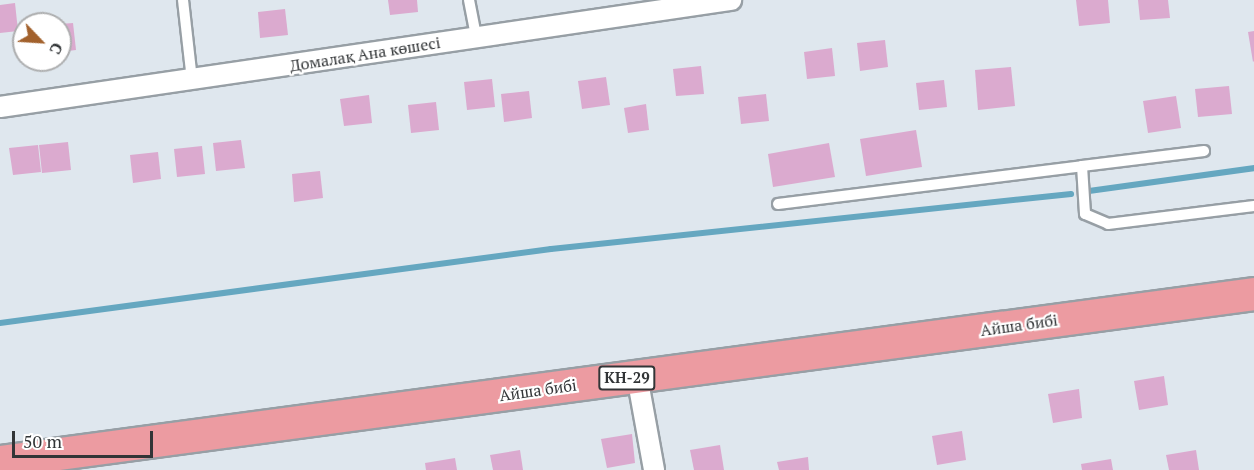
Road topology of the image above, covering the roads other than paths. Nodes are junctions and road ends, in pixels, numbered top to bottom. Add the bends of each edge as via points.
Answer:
1 (183, 0) edge
2 (469, 0) edge
3 (730, 0) edge
4 (476, 38) junction
5 (192, 80) junction
6 (0, 107) edge
7 (1204, 151) dead end
8 (1082, 166) junction
9 (778, 204) dead end
10 (1254, 206) edge
11 (1254, 294) edge
12 (637, 376) junction
13 (0, 462) edge
14 (654, 470) edge

1 - 5 lane
2 - 4 lane
3 - 4 street, Домалақ Ана көшесі
4 - 5 street, Домалақ Ана көшесі
5 - 6 street, Домалақ Ана көшесі
7 - 8 lane
8 - 9 lane
8 - 10 lane via 1085,214 1108,224
11 - 12 main road, Айша бибі / КН-29
12 - 13 main road, Айша бибі / КН-29
12 - 14 street

